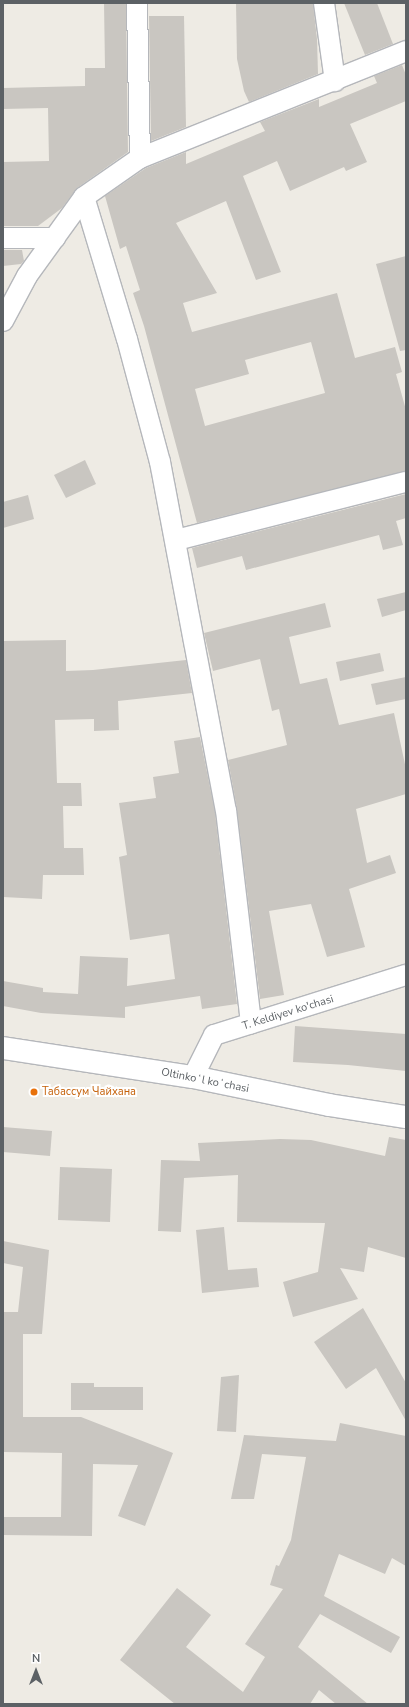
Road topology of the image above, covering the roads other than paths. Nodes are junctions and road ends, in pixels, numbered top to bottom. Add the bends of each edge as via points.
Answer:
1 (137, 3) edge
2 (324, 3) edge
3 (406, 51) edge
4 (335, 81) junction
5 (140, 158) junction
6 (84, 197) junction
7 (3, 238) edge
8 (55, 238) junction
9 (3, 321) edge
10 (406, 482) edge
11 (176, 540) junction
12 (406, 975) edge
13 (251, 1024) junction
14 (3, 1048) edge
15 (194, 1077) junction
16 (406, 1117) edge

1 - 5 street
2 - 4 street
3 - 4 street
4 - 5 street
5 - 6 street
6 - 8 street
6 - 11 street via 127,338 160,462
7 - 8 street
8 - 9 street via 27,276
10 - 11 street
11 - 13 street via 226,810
12 - 13 street, T. Keldiyev ko'chasi
13 - 15 street, T. Keldiyev ko'chasi via 214,1035
14 - 15 main road, Oltinkoʻl koʻchasi
15 - 16 main road, Oltinkoʻl koʻchasi via 314,1102

